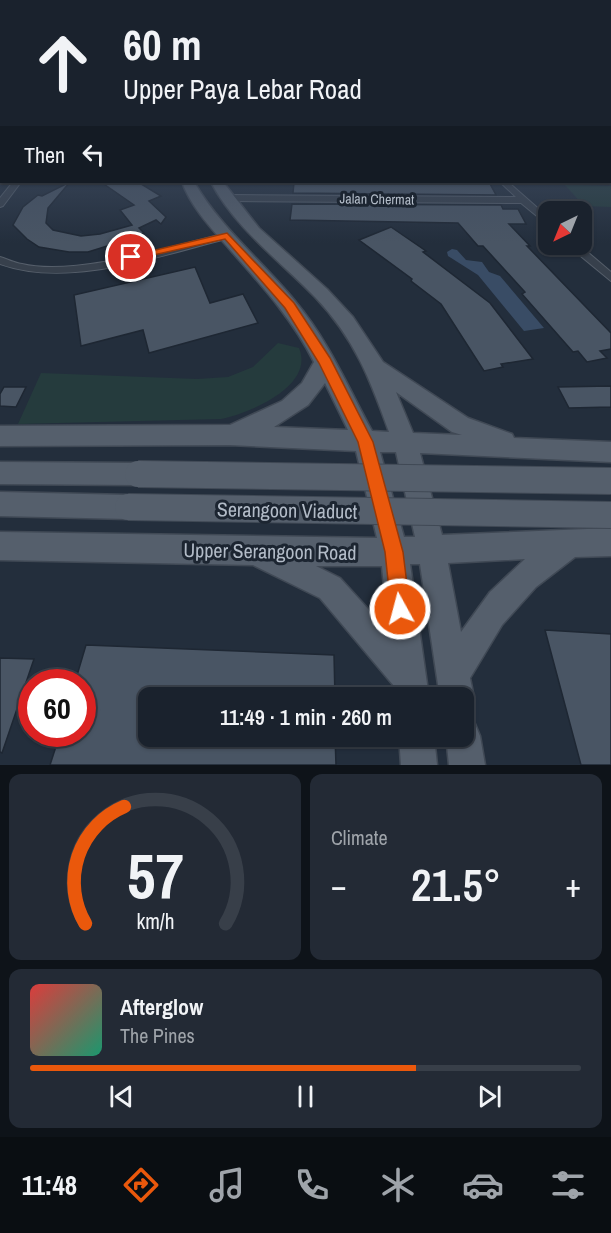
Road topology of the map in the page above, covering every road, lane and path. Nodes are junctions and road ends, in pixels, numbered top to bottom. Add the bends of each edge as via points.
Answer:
1 (16, 183) edge
2 (189, 183) edge
3 (218, 183) edge
4 (505, 183) edge
5 (229, 198) junction
6 (525, 200) junction
7 (0, 204) edge
8 (538, 213) edge
9 (227, 236) junction
10 (584, 257) joint
11 (0, 260) edge
12 (611, 279) edge
13 (611, 288) edge
14 (325, 361) junction
15 (376, 367) junction
16 (230, 435) junction
17 (0, 436) edge
18 (366, 442) junction
19 (405, 443) junction
20 (537, 449) junction
21 (611, 452) edge
22 (0, 473) edge
23 (611, 481) edge
24 (0, 504) edge
25 (611, 515) edge
26 (611, 542) edge
27 (569, 545) junction
28 (0, 546) edge
29 (432, 549) junction
30 (254, 552) junction
31 (394, 552) junction
32 (409, 687) edge
33 (411, 687) edge
34 (455, 687) edge
35 (417, 747) edge
36 (465, 747) edge
37 (419, 765) edge
38 (467, 765) edge

1 - 7 street
2 - 9 main road via 201,207
3 - 5 main road
4 - 6 street
5 - 6 street, Jalan Chermat
5 - 15 main road via 255,231 346,321
6 - 8 street
9 - 11 street via 74,269 26,269
9 - 14 main road via 290,306
10 - 12 street
10 - 13 street
14 - 16 main road via 311,390 299,402
14 - 18 main road
15 - 19 main road
15 - 20 main road via 459,424
16 - 17 main road
16 - 18 main road
18 - 19 main road
18 - 31 main road
19 - 20 main road
19 - 29 main road
20 - 21 main road
22 - 23 main road, Serangoon Viaduct, bridge
24 - 25 main road, Serangoon Viaduct, bridge
26 - 27 main road, Upper Serangoon Road
27 - 29 main road, Upper Serangoon Road
27 - 34 main road via 520,582 483,624
28 - 30 main road, Upper Serangoon Road
29 - 31 main road, Upper Serangoon Road
29 - 34 main road
30 - 31 main road, Upper Serangoon Road
30 - 32 main road via 330,588
31 - 33 main road
35 - 37 main road
36 - 38 main road

